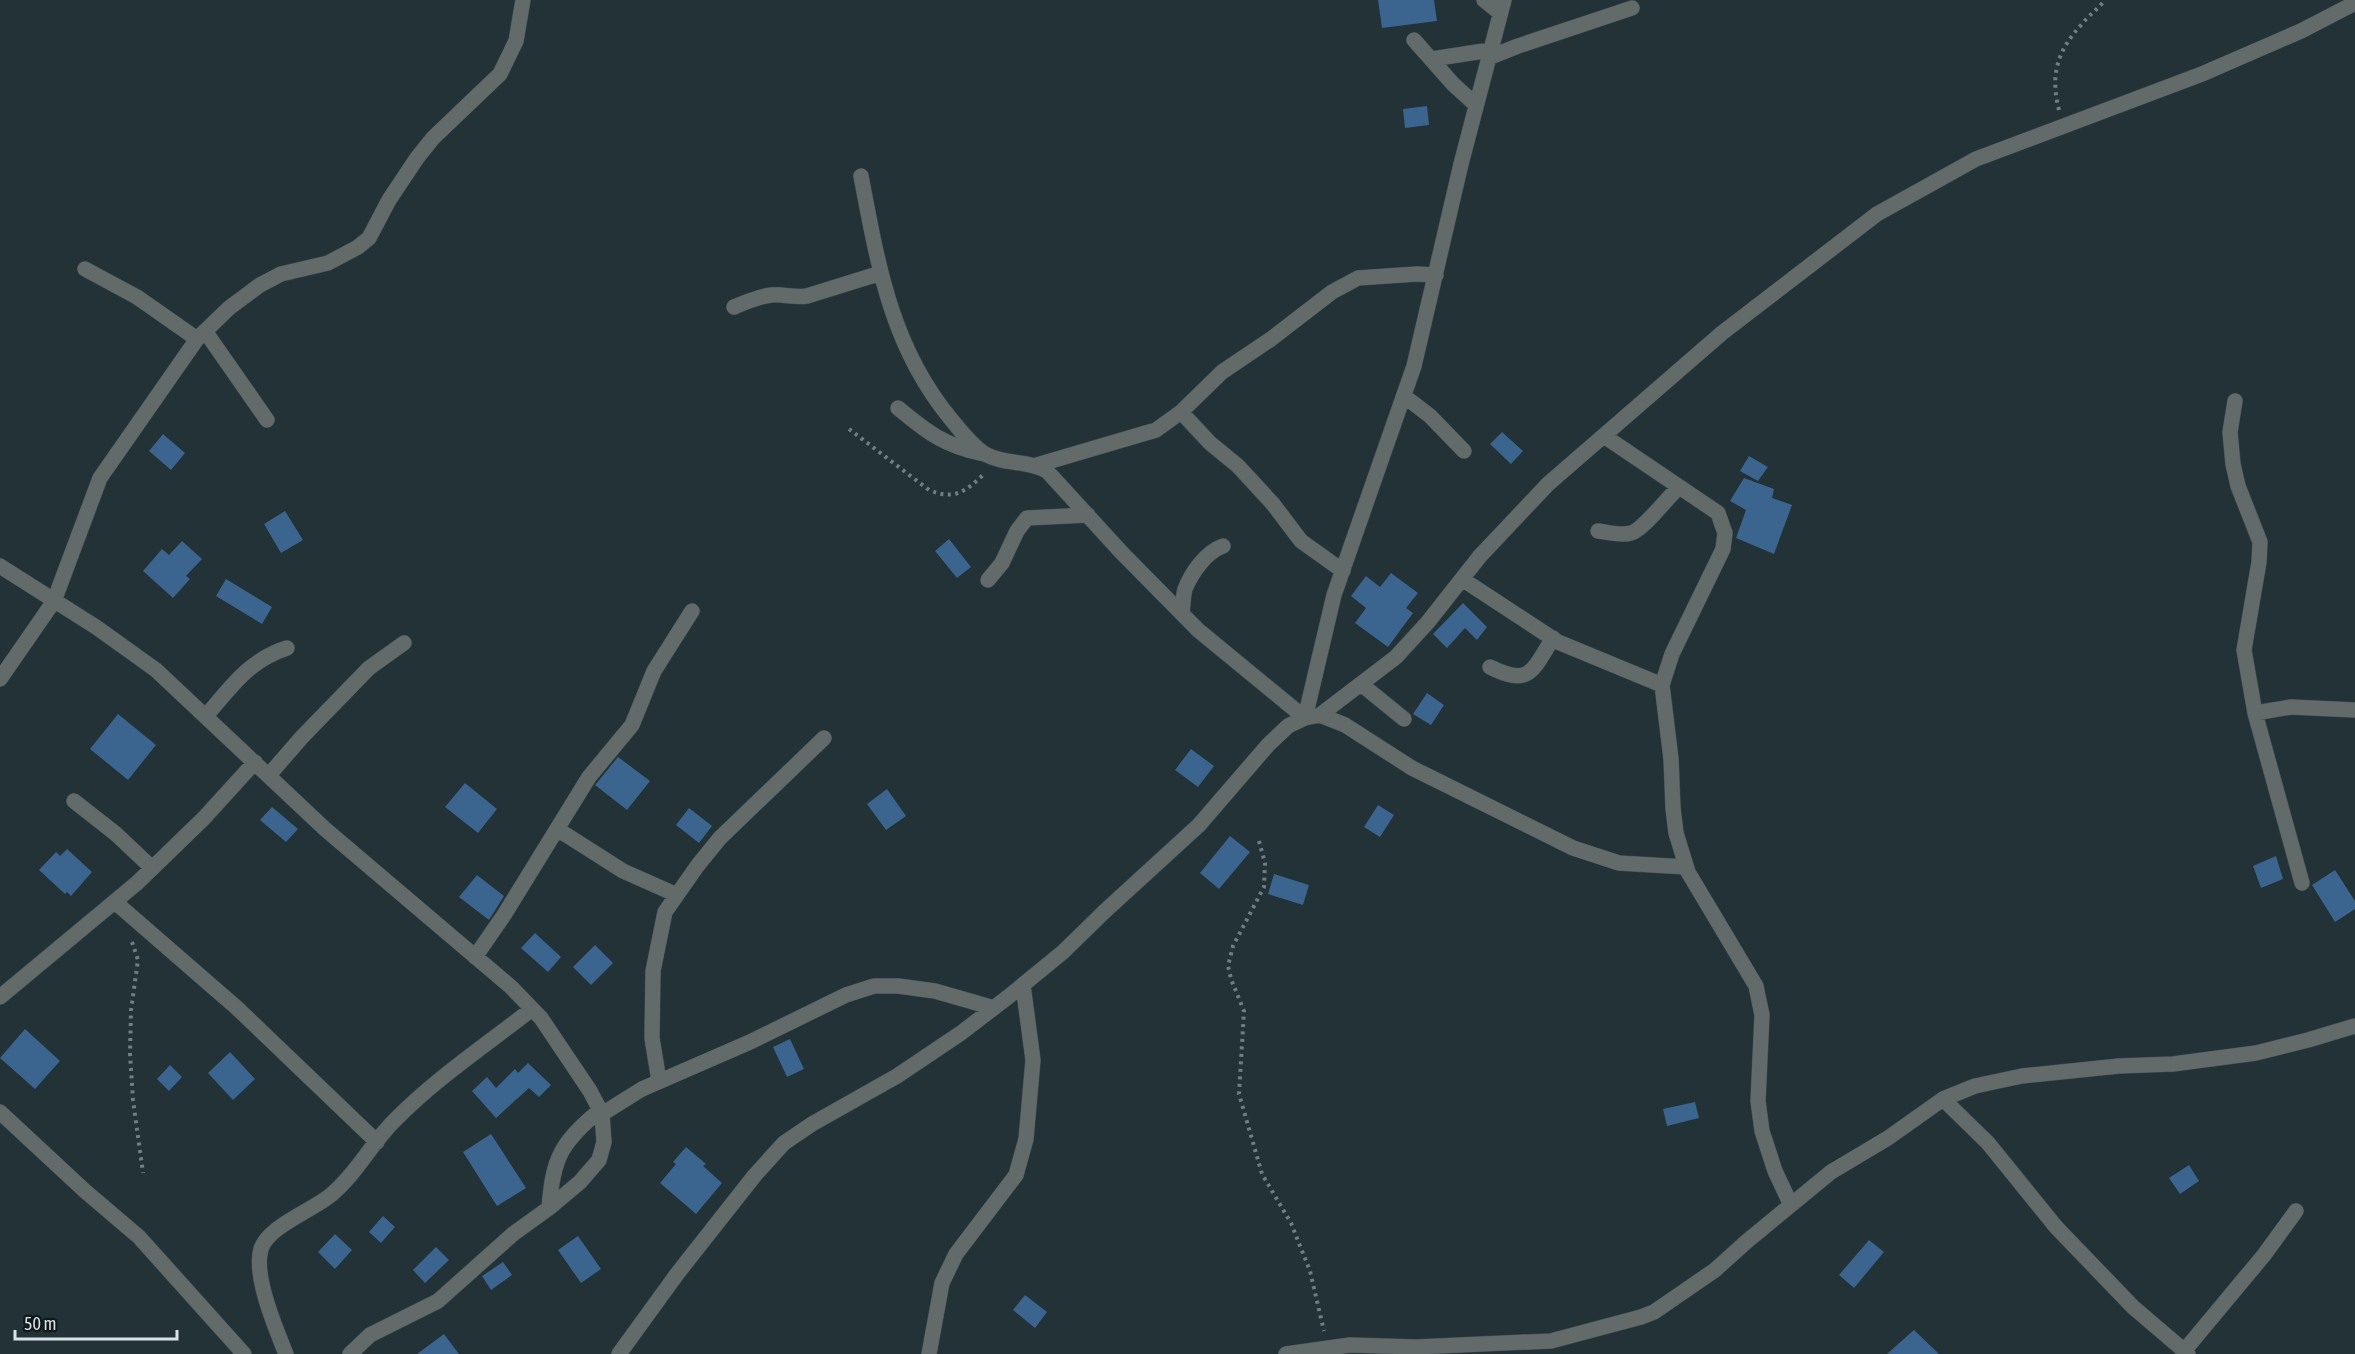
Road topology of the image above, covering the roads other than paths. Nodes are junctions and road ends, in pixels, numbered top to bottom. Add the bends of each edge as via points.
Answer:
1 (523, 0) edge
2 (1484, 0) edge
3 (2355, 3) edge
4 (1502, 7) edge
5 (1632, 8) dead end
6 (1414, 40) dead end
7 (1489, 54) junction
8 (1432, 58) junction
9 (1476, 105) junction
10 (861, 176) dead end
11 (85, 269) dead end
12 (881, 273) junction
13 (1436, 274) junction
14 (734, 307) dead end
15 (201, 335) junction
16 (1404, 396) junction
17 (2235, 401) dead end
18 (898, 408) dead end
19 (1181, 412) junction
20 (267, 420) dead end
21 (1604, 436) junction
22 (1464, 451) dead end
23 (993, 457) junction
24 (1037, 465) junction
25 (1679, 487) junction
26 (1088, 514) junction
27 (1598, 531) dead end
28 (1223, 546) dead end
29 (0, 566) edge
30 (1342, 571) junction
31 (1462, 579) junction
32 (988, 580) dead end
33 (54, 601) junction
34 (692, 611) dead end
35 (1182, 614) junction
36 (1553, 638) junction
37 (404, 643) dead end
38 (287, 648) dead end
39 (1490, 667) dead end
40 (0, 679) edge
41 (1361, 684) junction
42 (1662, 685) junction
43 (2355, 711) edge
44 (2255, 714) junction
45 (206, 716) junction
46 (1312, 716) junction
47 (1404, 719) dead end
48 (824, 738) dead end
49 (255, 762) junction
50 (269, 775) junction
51 (74, 801) dead end
52 (557, 829) junction
53 (1686, 867) junction
54 (152, 868) junction
55 (2302, 883) dead end
56 (677, 895) junction
57 (115, 902) junction
58 (475, 957) junction
59 (1023, 985) junction
60 (0, 997) edge
61 (532, 1008) junction
62 (994, 1008) junction
63 (2355, 1026) edge
64 (659, 1082) junction
65 (1943, 1099) junction
66 (0, 1112) edge
67 (601, 1112) junction
68 (377, 1142) junction
69 (1791, 1205) junction
70 (549, 1208) junction
71 (2296, 1211) dead end
72 (2186, 1352) edge
73 (244, 1354) edge
74 (286, 1354) edge
75 (350, 1354) edge
76 (619, 1354) edge
77 (929, 1354) edge
78 (1286, 1354) edge

1 - 15 street via 516,41 500,74 417,158 369,238 328,262 281,274 260,285
2 - 4 street
3 - 21 street via 2202,74 1976,159 1877,214 1722,333
4 - 7 street
5 - 7 street
6 - 8 street
7 - 8 street
7 - 9 street
8 - 9 street
9 - 13 street
10 - 12 street
11 - 15 street
12 - 14 street via 807,296 774,294
12 - 23 street via 896,326 914,367 961,432
13 - 16 street
13 - 19 street via 1358,278 1345,285 1222,372
15 - 20 street
15 - 33 street via 100,478
16 - 22 street
16 - 30 street
17 - 44 street via 2230,432 2233,464 2260,542 2244,650
18 - 23 street via 942,442
19 - 24 street via 1156,430
19 - 30 street via 1238,466 1301,541
21 - 25 street
21 - 31 street via 1548,484
23 - 24 street
24 - 26 street
25 - 27 street via 1635,532
25 - 42 street via 1718,513 1725,533 1723,549 1672,654
26 - 32 street via 1027,518
26 - 35 street
28 - 35 street via 1212,550 1198,567 1185,590
29 - 33 street
30 - 46 street
31 - 36 street
31 - 41 street via 1396,657
33 - 40 street
33 - 45 street via 156,670
34 - 52 street via 654,671 632,725 589,777
35 - 46 street
36 - 39 street via 1526,675 1512,677
36 - 42 street
37 - 50 street via 369,668
38 - 45 street via 258,660
41 - 46 street
41 - 47 street
42 - 53 street via 1676,833
43 - 44 street via 2291,707
44 - 55 street
45 - 49 street
46 - 53 street via 1346,725 1412,768 1573,848 1619,863
46 - 59 street via 1288,726 1199,825
48 - 56 street via 720,838
49 - 50 street
49 - 54 street
50 - 58 street via 325,829
51 - 54 street
52 - 56 street via 623,871
52 - 58 street
53 - 69 street via 1756,986 1762,1015 1758,1101 1762,1131
54 - 57 street
56 - 64 street via 665,912 653,971 652,1038
57 - 60 street
57 - 68 street via 237,1008
58 - 61 street
59 - 62 street
59 - 77 street via 1033,1060 1026,1139 1016,1175 956,1254 942,1283
61 - 67 street via 571,1061
61 - 68 street via 430,1089
62 - 64 street via 934,991 874,986 846,995
62 - 76 street via 897,1076 784,1143 755,1175
63 - 65 street via 2256,1053 2022,1076 1975,1086
64 - 67 street
65 - 69 street via 1831,1172
65 - 72 street via 1988,1143 2056,1227 2133,1306
66 - 73 street via 140,1237
67 - 70 street via 571,1136 561,1151
67 - 70 street via 604,1142 599,1160
68 - 74 street via 332,1195 278,1229 261,1247 259,1263 270,1313
69 - 78 street via 1715,1270 1641,1317 1551,1341 1416,1347 1350,1345
70 - 75 street via 513,1234 438,1301 370,1335
71 - 72 street

